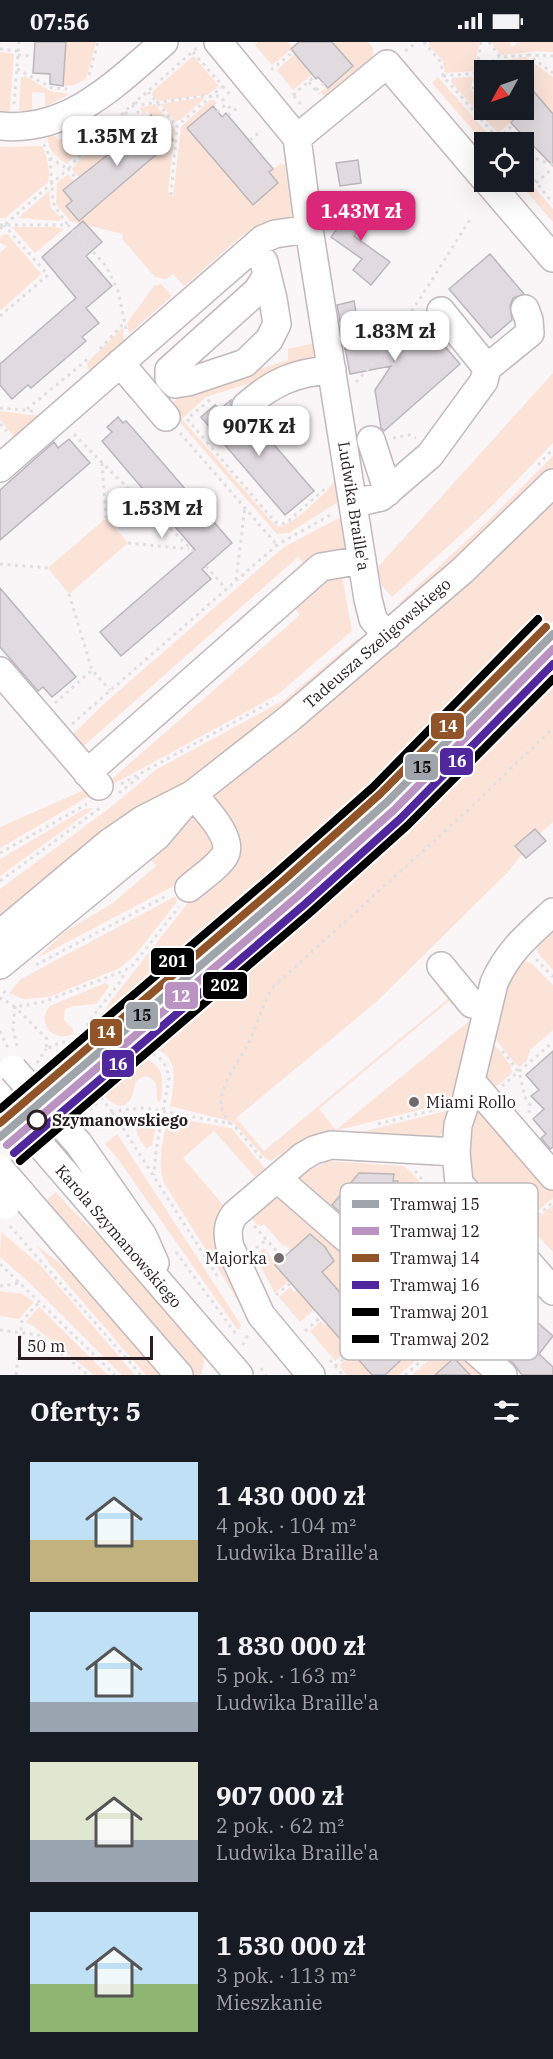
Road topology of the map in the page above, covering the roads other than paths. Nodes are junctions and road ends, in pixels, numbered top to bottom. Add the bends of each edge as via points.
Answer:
1 (164, 42) edge
2 (218, 42) edge
3 (7, 120) edge
4 (297, 138) junction
5 (474, 166) edge
6 (497, 192) edge
7 (309, 229) junction
8 (253, 248) junction
9 (553, 258) edge
10 (266, 277) dead end
11 (525, 309) dead end
12 (441, 311) dead end
13 (116, 356) junction
14 (487, 368) junction
15 (334, 380) junction
16 (246, 406) dead end
17 (166, 417) road end
18 (371, 440) dead end
19 (0, 468) edge
20 (553, 483) edge
21 (388, 492) junction
22 (354, 503) junction
23 (362, 561) junction
24 (387, 636) junction
25 (0, 671) edge
26 (193, 794) junction
27 (189, 888) road end
28 (553, 912) edge
29 (0, 934) edge
30 (441, 966) dead end
31 (9, 969) edge
32 (485, 1018) junction
33 (16, 1059) edge
34 (478, 1090) junction
35 (0, 1098) edge
36 (456, 1152) junction
37 (0, 1169) edge
38 (553, 1176) edge
39 (281, 1181) junction
40 (459, 1183) edge
41 (9, 1205) edge
42 (340, 1232) edge
43 (538, 1283) edge
44 (169, 1294) junction
45 (548, 1296) edge
46 (486, 1360) edge
47 (324, 1366) edge
48 (240, 1367) edge
49 (497, 1370) edge
50 (179, 1375) edge

1 - 3 street via 74,113 42,123
2 - 4 street
4 - 5 street via 387,64
4 - 7 street, Ludwika Braille'a
6 - 9 street
7 - 8 street via 269,236
7 - 15 street, Ludwika Braille'a
8 - 10 street via 264,262
8 - 13 street
11 - 14 street via 530,333
12 - 14 street
13 - 17 street
13 - 19 street via 59,417
14 - 21 street via 484,381 430,455
15 - 16 street via 307,372 277,383
15 - 22 street, Ludwika Braille'a
18 - 21 street
20 - 24 street, Tadeusza Szeligowskiego via 462,571
21 - 22 street
22 - 23 street, Ludwika Braille'a
23 - 24 street, Ludwika Braille'a via 373,619
23 - 25 street via 321,567 103,791
24 - 26 street, Tadeusza Szeligowskiego
26 - 27 street via 224,834 227,846 225,855
26 - 29 street, Tadeusza Szeligowskiego via 142,820 110,842
26 - 31 street, Tadeusza Szeligowskiego via 157,836
28 - 32 street via 502,965
30 - 32 street
32 - 34 street
33 - 44 street, bridge via 83,1134 143,1236
34 - 36 street via 458,1125
34 - 38 street
35 - 44 street, Karola Szymanowskiego, bridge
36 - 39 street via 331,1145 302,1157
36 - 40 street
37 - 41 street, bridge
39 - 42 street
39 - 47 street via 235,1214 228,1237 261,1315
41 - 50 street via 92,1273
43 - 45 street
44 - 48 street, Karola Szymanowskiego
46 - 49 street

